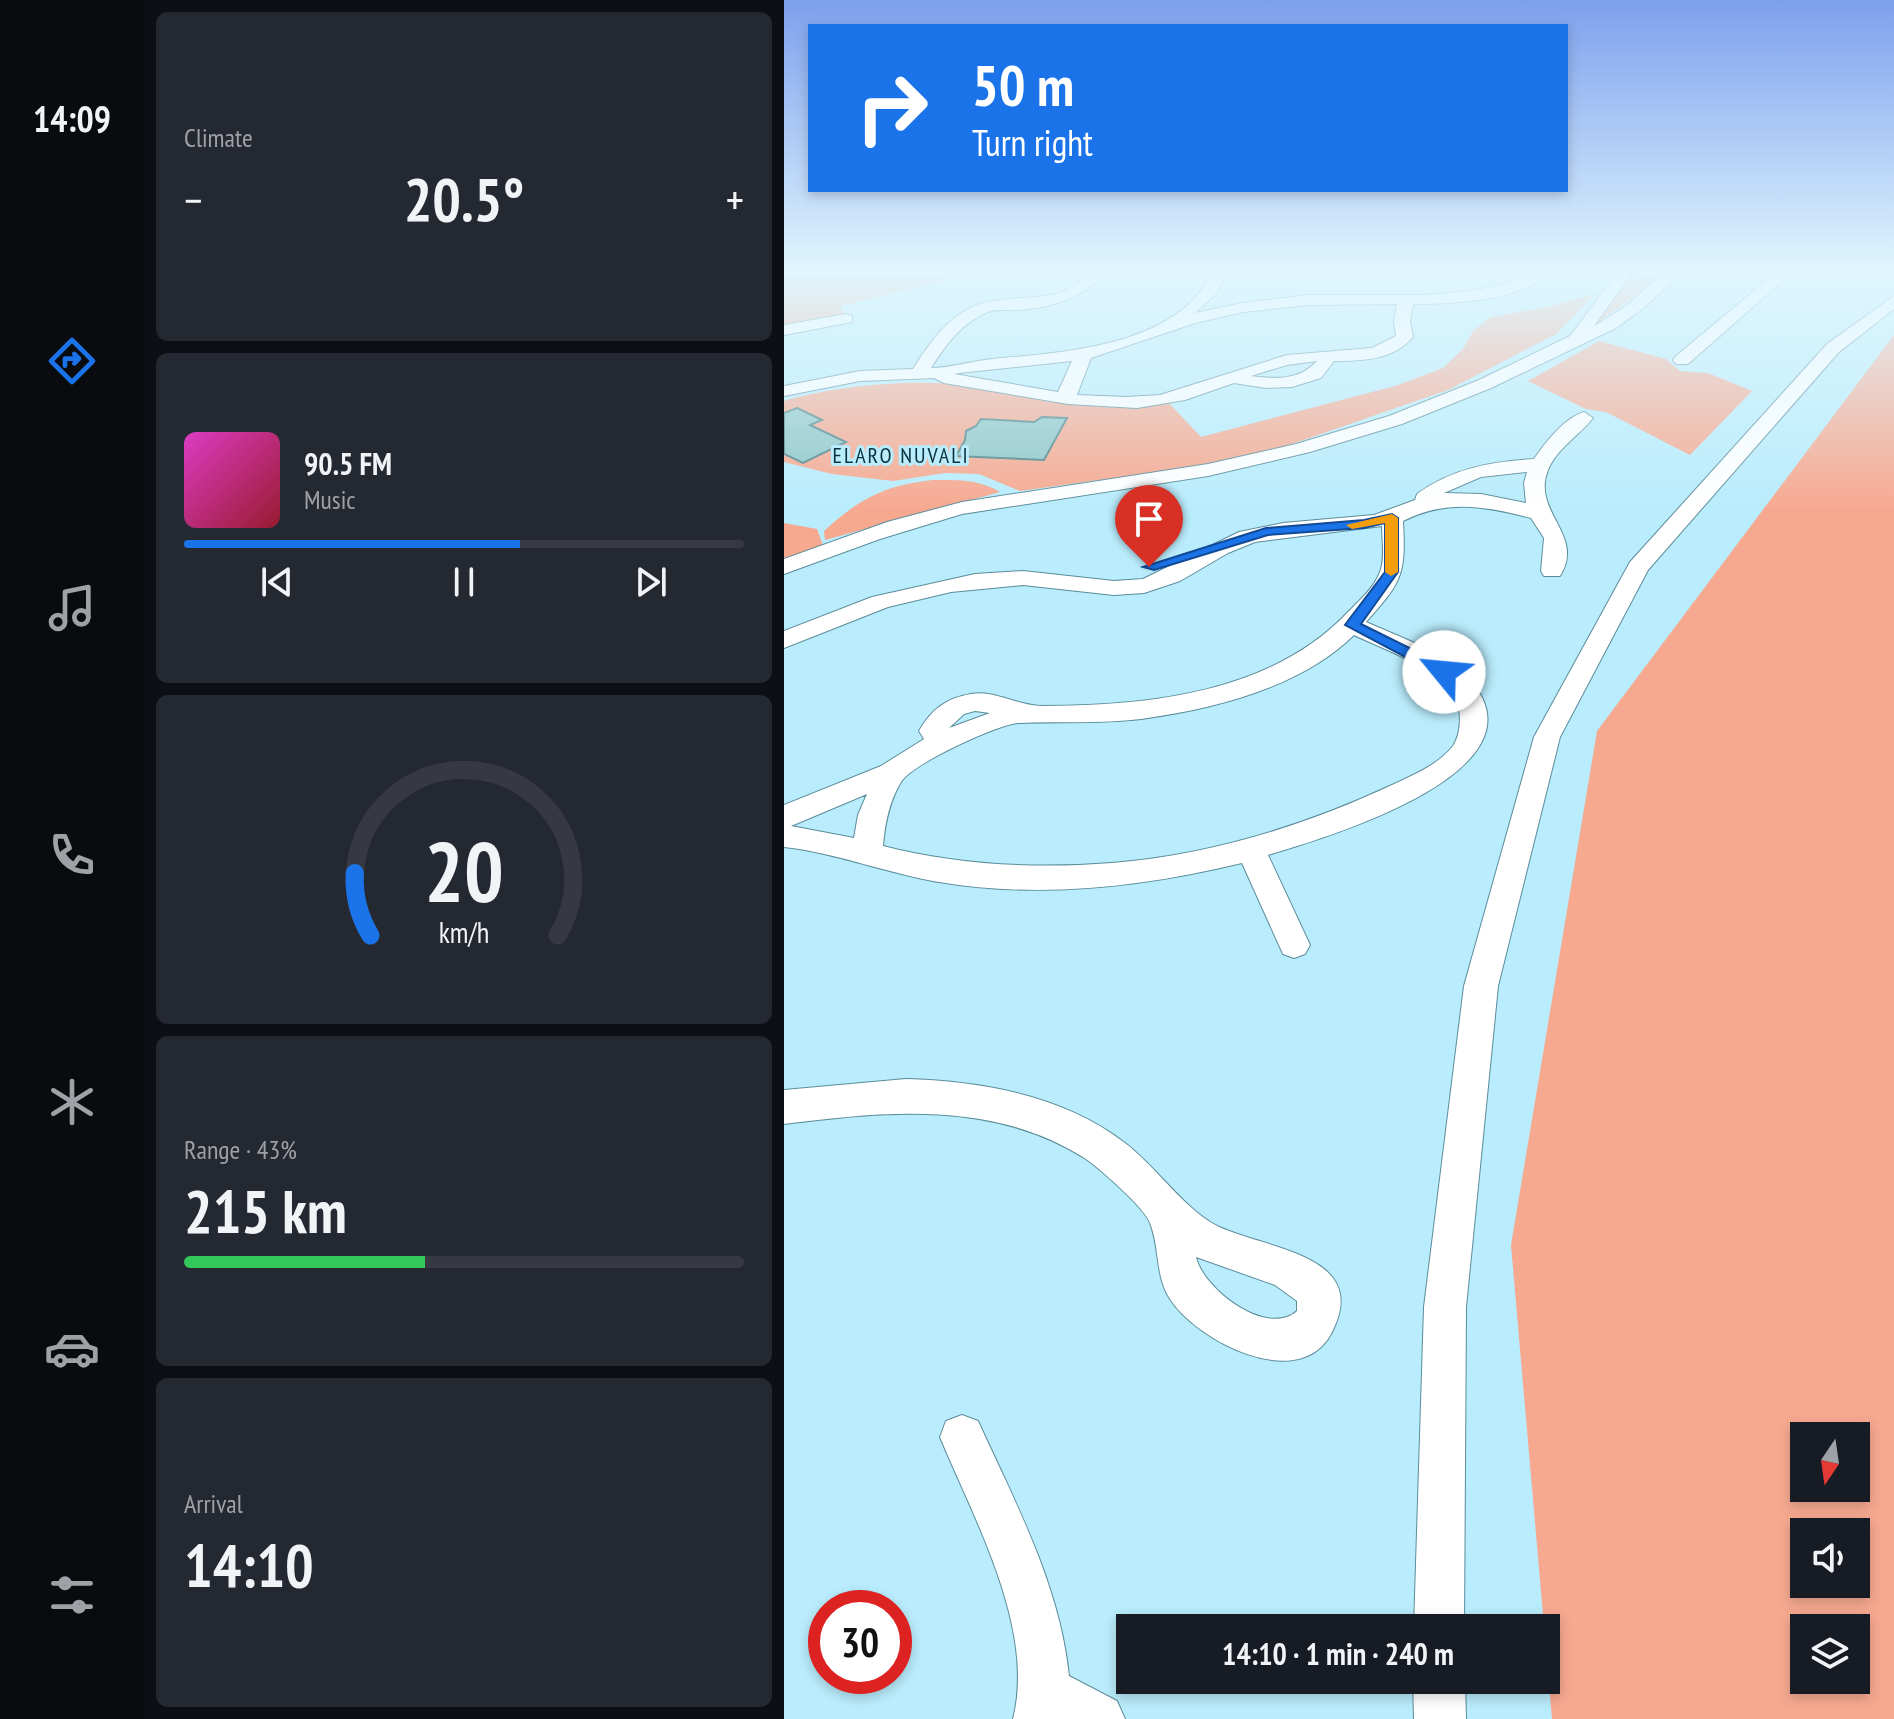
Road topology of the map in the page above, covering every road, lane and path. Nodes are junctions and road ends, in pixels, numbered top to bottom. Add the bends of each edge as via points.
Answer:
1 (936, 350) edge
2 (1101, 350) edge
3 (1381, 350) edge
4 (1555, 350) edge
5 (1694, 350) edge
6 (1831, 350) edge
7 (1084, 355) junction
8 (1682, 360) dead end
9 (919, 373) junction
10 (939, 373) junction
11 (784, 391) edge
12 (1068, 399) junction
13 (1584, 418) dead end
14 (1538, 465) junction
15 (1416, 504) junction
16 (1538, 513) junction
17 (1392, 518) junction
18 (784, 567) edge
19 (1552, 571) dead end
20 (1352, 625) junction
21 (795, 636) edge
22 (784, 654) edge
23 (891, 773) junction
24 (784, 817) edge
25 (784, 836) edge
26 (1250, 848) junction
27 (867, 852) junction
28 (1294, 945) dead end
29 (784, 1107) edge
30 (1168, 1212) dead end
31 (962, 1437) dead end
32 (1439, 1614) edge
33 (1439, 1694) edge
34 (1042, 1705) edge
35 (1099, 1719) edge
36 (1440, 1719) edge

1 - 9 street
2 - 7 street
3 - 12 street via 1329,355 1319,372 1298,380 1263,384 1231,379 1158,400
4 - 18 street via 1490,384 1313,446 1209,470 960,509 888,528
5 - 8 street
6 - 32 street via 1638,567 1547,737 1481,986 1445,1307
7 - 10 street
7 - 12 street via 1067,390
9 - 10 street
9 - 11 street via 860,376
10 - 12 street
13 - 14 street
14 - 15 street via 1463,474
14 - 16 street
15 - 16 street via 1448,496
15 - 17 street
16 - 19 street via 1554,538
17 - 20 street via 1392,572
17 - 21 street via 1266,532 1112,574 929,589
20 - 23 street via 1289,667 1241,688 1179,706 1121,713 1017,713 940,741
20 - 26 street via 1459,683 1471,708 1469,742 1440,773 1360,814
21 - 22 street
23 - 24 street
23 - 27 street via 872,815
25 - 27 street via 817,838
26 - 27 street via 1137,872 1073,877 936,870
26 - 28 street
29 - 30 street via 925,1093 991,1101 1047,1120 1099,1147
31 - 34 street via 1035,1622
33 - 36 street
34 - 35 street

